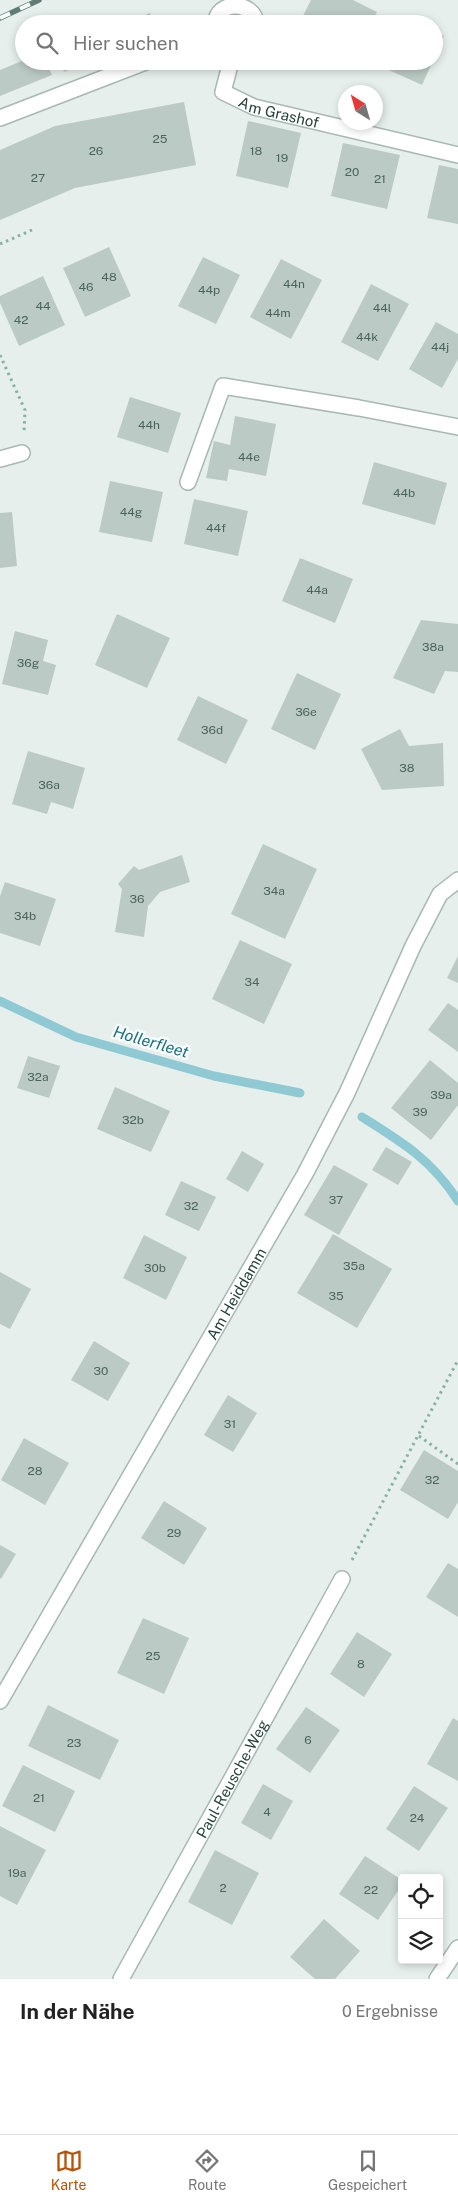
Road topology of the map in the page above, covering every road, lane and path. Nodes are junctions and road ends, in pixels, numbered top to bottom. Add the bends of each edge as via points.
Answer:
1 (245, 1) edge
2 (217, 15) edge
3 (255, 15) edge
4 (125, 70) edge
5 (229, 70) edge
6 (0, 118) edge
7 (458, 155) edge
8 (32, 230) dead end
9 (0, 244) edge
10 (0, 354) edge
11 (458, 427) edge
12 (22, 453) joint
13 (0, 459) edge
14 (188, 482) dead end
15 (458, 880) edge
16 (458, 1360) edge
17 (419, 1436) junction
18 (458, 1464) edge
19 (342, 1579) joint
20 (0, 1701) edge
21 (458, 1948) edge
22 (121, 1979) edge
23 (437, 1979) edge

1 - 2 street via 227,3
1 - 3 street
4 - 6 street
5 - 7 street, Am Grashof via 223,92 254,107
8 - 9 path
10 - 12 path via 25,410
11 - 14 street via 223,386
12 - 13 street
15 - 20 street, Am Heiddamm via 440,894 347,1093 305,1174
16 - 17 path
17 - 18 path
17 - 19 path
19 - 22 street, Paul-Reusche-Weg
21 - 23 street

